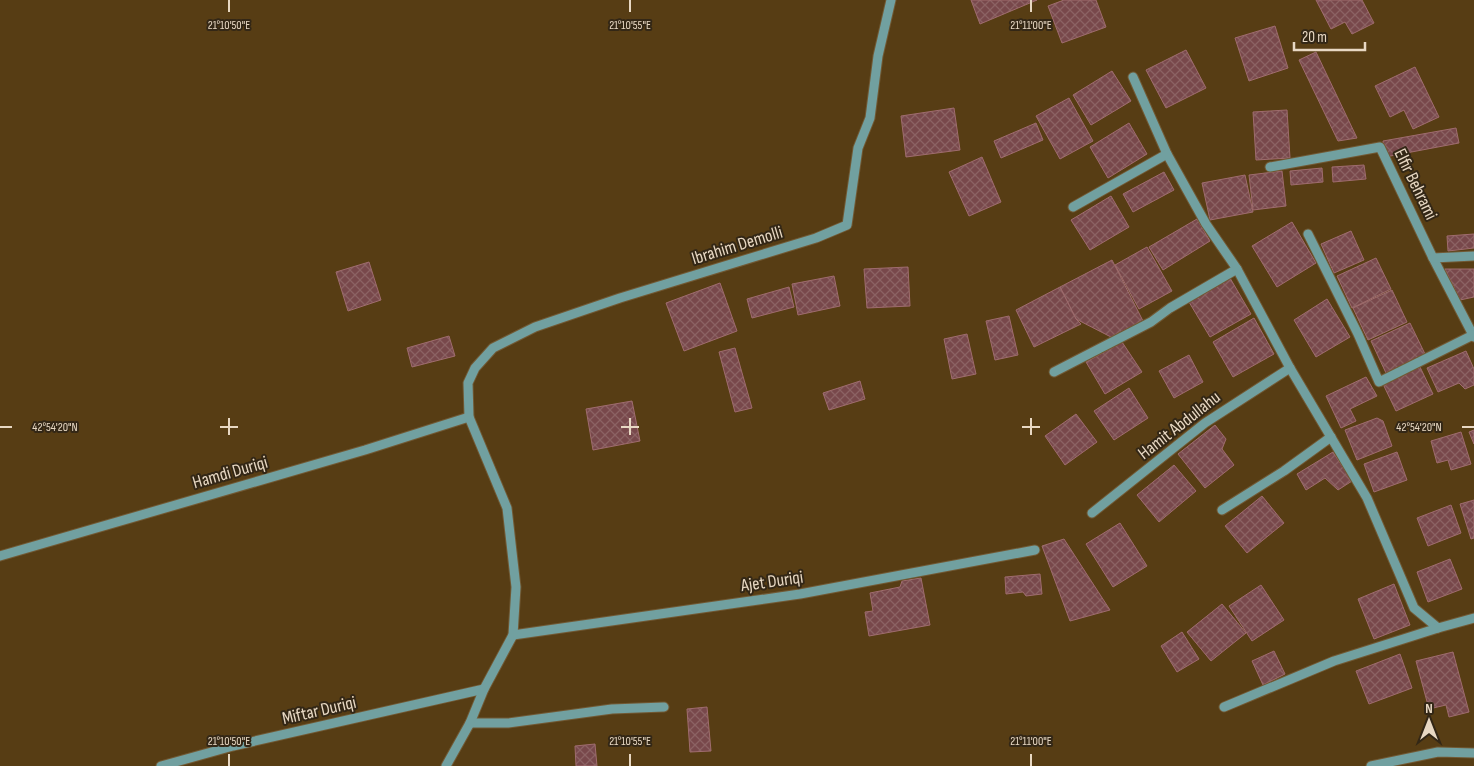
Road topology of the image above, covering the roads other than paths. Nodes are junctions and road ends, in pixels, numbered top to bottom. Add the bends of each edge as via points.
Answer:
1 (892, 0) edge
2 (1133, 77) dead end
3 (1167, 154) junction
4 (1270, 167) dead end
5 (1072, 207) dead end
6 (1308, 234) dead end
7 (1474, 256) edge
8 (1433, 258) junction
9 (1237, 270) junction
10 (1473, 336) edge
11 (1290, 368) junction
12 (1054, 372) dead end
13 (469, 417) junction
14 (1331, 437) junction
15 (1222, 510) dead end
16 (1092, 513) dead end
17 (1035, 550) dead end
18 (0, 556) edge
19 (1474, 618) edge
20 (1438, 628) junction
21 (513, 636) junction
22 (484, 689) junction
23 (1224, 706) dead end
24 (664, 707) dead end
25 (470, 723) junction
26 (1474, 753) edge
27 (161, 766) edge
28 (446, 766) edge
29 (1371, 766) edge

1 - 13 street, Ibrahim Demolli via 878,56 870,118 858,148 847,225 816,238 620,298 526,331 493,348 475,368 468,383
2 - 3 street
3 - 5 street
3 - 9 street via 1206,224
4 - 8 street, Elfir Behrami via 1380,146
6 - 10 street, Elfir Behrami via 1379,382
7 - 8 street
8 - 10 street, Elfir Behrami
9 - 11 street
9 - 12 street via 1151,322
11 - 14 street
11 - 16 street, Hamit Abdullahu via 1205,423
13 - 18 street, Hamdi Duriqi
13 - 21 street via 507,508 516,587
14 - 15 street
14 - 20 street via 1367,498 1414,608
17 - 21 street, Ajet Duriqi via 800,594
19 - 20 street
20 - 23 street via 1334,661
21 - 22 street
22 - 25 street
22 - 27 street, Miftar Duriqi via 233,746
24 - 25 street via 612,709 508,723
25 - 28 street
26 - 29 street via 1438,752

